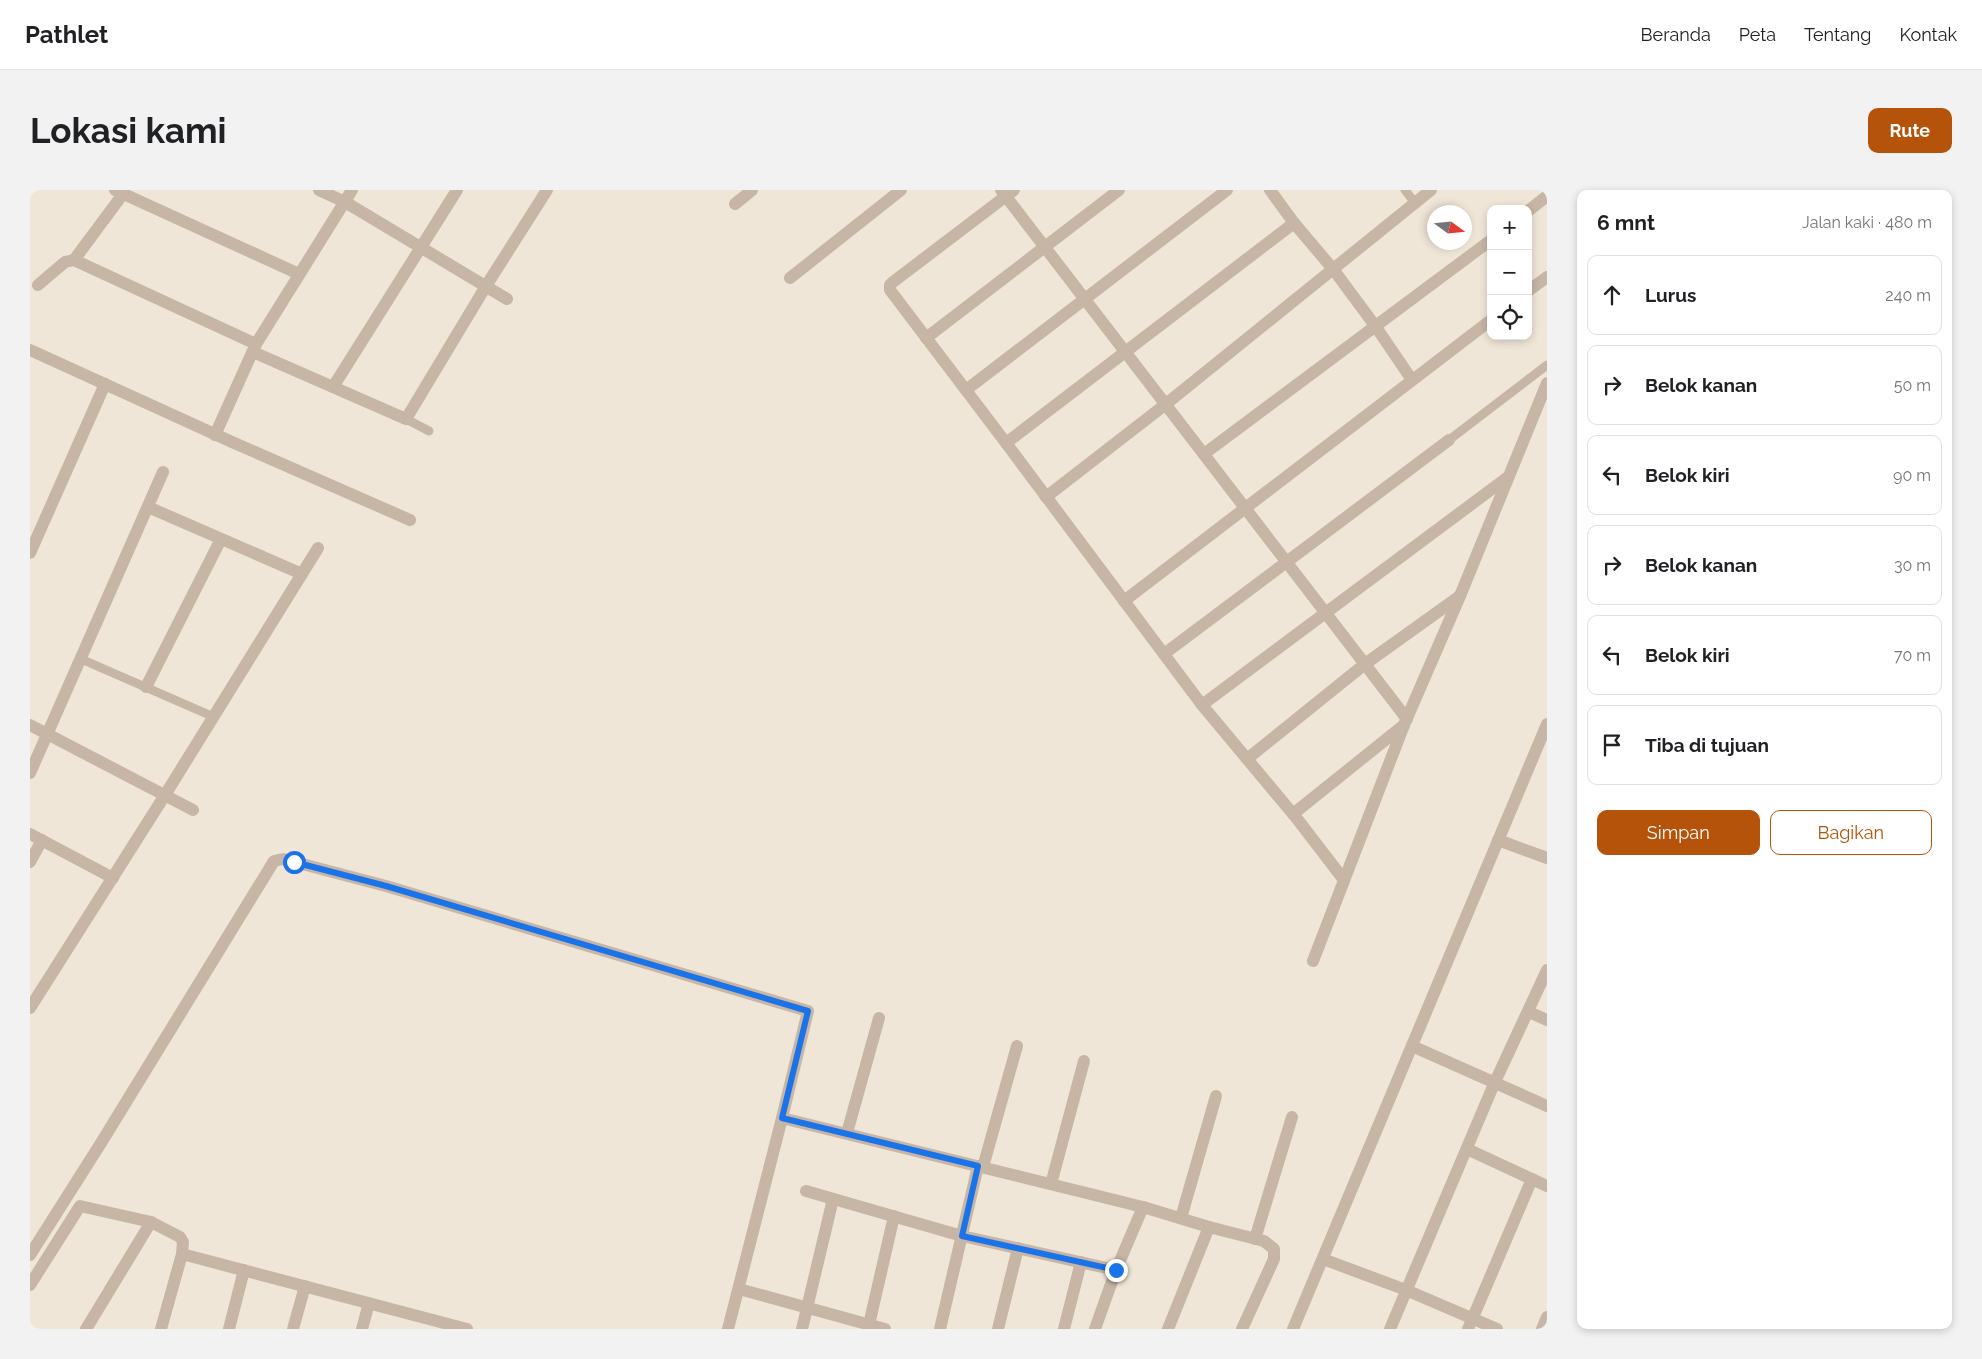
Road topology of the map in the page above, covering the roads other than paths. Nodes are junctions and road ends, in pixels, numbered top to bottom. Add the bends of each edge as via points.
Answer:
1 (319, 190) edge
2 (352, 190) edge
3 (456, 190) edge
4 (547, 190) edge
5 (752, 190) edge
6 (901, 190) edge
7 (1119, 190) edge
8 (1227, 190) edge
9 (1270, 190) edge
10 (1405, 190) edge
11 (1431, 190) edge
12 (119, 192) edge
13 (1007, 192) edge
14 (1547, 196) edge
15 (344, 202) junction
16 (1415, 203) junction
17 (735, 204) dead end
18 (1532, 209) edge
19 (1294, 223) junction
20 (1487, 243) edge
21 (420, 247) junction
22 (1044, 247) junction
23 (74, 260) junction
24 (1333, 269) junction
25 (299, 274) junction
26 (1547, 277) edge
27 (790, 278) dead end
28 (38, 285) dead end
29 (486, 286) junction
30 (1532, 288) edge
31 (507, 299) dead end
32 (1085, 300) junction
33 (1487, 323) edge
34 (1376, 327) junction
35 (926, 338) junction
36 (254, 348) junction
37 (30, 350) edge
38 (1124, 351) junction
39 (1547, 365) edge
40 (1412, 380) junction
41 (1547, 383) edge
42 (105, 384) junction
43 (333, 387) junction
44 (966, 390) junction
45 (1166, 404) junction
46 (1542, 407) edge
47 (406, 419) junction
48 (429, 431) dead end
49 (215, 435) junction
50 (1449, 440) joint
51 (1006, 443) junction
52 (1204, 454) junction
53 (163, 472) dead end
54 (1508, 477) junction
55 (1046, 497) junction
56 (148, 507) junction
57 (1244, 507) junction
58 (410, 520) dead end
59 (221, 539) junction
60 (318, 548) dead end
61 (30, 553) edge
62 (1286, 562) junction
63 (302, 574) junction
64 (1460, 596) junction
65 (1124, 601) junction
66 (1326, 613) junction
67 (1164, 654) junction
68 (81, 659) junction
69 (1365, 664) junction
70 (146, 687) junction
71 (1202, 705) junction
72 (214, 717) junction
73 (1405, 722) junction
74 (1547, 724) edge
75 (30, 725) edge
76 (48, 734) junction
77 (1247, 760) junction
78 (30, 773) edge
79 (165, 795) junction
80 (193, 810) dead end
81 (1293, 814) junction
82 (30, 834) edge
83 (42, 840) junction
84 (1498, 840) junction
85 (1547, 858) edge
86 (30, 862) edge
87 (113, 878) junction
88 (1344, 880) junction
89 (1313, 961) dead end
90 (1547, 970) edge
91 (30, 1008) edge
92 (1528, 1012) junction
93 (879, 1018) dead end
94 (1547, 1020) edge
95 (1017, 1046) dead end
96 (1412, 1046) junction
97 (1084, 1061) dead end
98 (1494, 1084) junction
99 (1216, 1096) dead end
100 (1547, 1106) edge
101 (1292, 1117) dead end
102 (782, 1118) junction
103 (847, 1133) junction
104 (1467, 1149) junction
105 (981, 1166) junction
106 (1532, 1179) junction
107 (1051, 1184) junction
108 (1547, 1186) edge
109 (806, 1191) dead end
110 (833, 1198) junction
111 (1143, 1207) junction
112 (894, 1216) junction
113 (1181, 1218) junction
114 (151, 1222) junction
115 (1208, 1227) junction
116 (962, 1236) junction
117 (1255, 1239) junction
118 (1018, 1248) junction
119 (182, 1254) junction
120 (30, 1255) edge
121 (1323, 1259) junction
122 (1081, 1262) junction
123 (244, 1270) junction
124 (1116, 1270) junction
125 (30, 1285) edge
126 (305, 1286) junction
127 (739, 1289) junction
128 (1406, 1290) junction
129 (368, 1303) junction
130 (808, 1308) junction
131 (1547, 1317) edge
132 (428, 1324) edge
133 (1470, 1324) edge
134 (869, 1327) edge
135 (86, 1329) edge
136 (161, 1329) edge
137 (229, 1329) edge
138 (293, 1329) edge
139 (362, 1329) edge
140 (467, 1329) edge
141 (728, 1329) edge
142 (802, 1329) edge
143 (885, 1329) edge
144 (940, 1329) edge
145 (998, 1329) edge
146 (1064, 1329) edge
147 (1095, 1329) edge
148 (1168, 1329) edge
149 (1242, 1329) edge
150 (1293, 1329) edge
151 (1390, 1329) edge
152 (1497, 1329) edge
153 (1542, 1329) edge

1 - 15 street
2 - 15 street
3 - 21 street
4 - 29 street
5 - 17 street
6 - 27 street
7 - 22 street
8 - 32 street
9 - 19 street
10 - 16 lane
11 - 16 street
12 - 23 street
12 - 25 street
13 - 22 street
13 - 35 street via 890,285 890,290
14 - 18 street
15 - 21 street
15 - 25 street
16 - 24 street
19 - 24 street
19 - 38 street
20 - 34 street
21 - 29 street
21 - 43 street
22 - 32 street
22 - 35 street
23 - 28 street via 65,262
23 - 36 street
24 - 34 street
24 - 45 street
25 - 36 street
26 - 30 street
29 - 31 street
29 - 47 street
32 - 38 street
32 - 44 street
33 - 40 street
34 - 40 street
34 - 52 street
35 - 44 street
36 - 43 street
36 - 49 street
37 - 42 street
38 - 45 street
38 - 51 street
39 - 50 lane
40 - 57 street
41 - 46 street
42 - 49 street
42 - 61 street
43 - 47 street
44 - 51 street
45 - 52 street
45 - 55 street
46 - 54 street
47 - 48 lane
49 - 58 street
50 - 62 street
51 - 55 street
52 - 57 street
53 - 56 street
54 - 64 street
54 - 66 street
55 - 65 street
56 - 59 street
56 - 68 street
57 - 62 street
57 - 65 street
59 - 63 street
59 - 70 street
60 - 63 street
62 - 66 street
62 - 67 street
63 - 72 street
64 - 69 street
64 - 73 street
65 - 67 street
66 - 69 street
66 - 71 street
67 - 71 street
68 - 70 lane
68 - 76 street
69 - 73 street
69 - 77 street
70 - 72 lane
71 - 77 street
72 - 79 street
73 - 81 street
73 - 88 street
74 - 84 street
75 - 76 street
76 - 78 street
76 - 79 street
77 - 81 street
79 - 80 street
79 - 87 street
81 - 88 street
82 - 83 street
83 - 86 street
83 - 87 street
84 - 85 street
84 - 96 street
87 - 91 street
88 - 89 street
90 - 92 street
92 - 94 street
92 - 98 street
93 - 103 street
95 - 105 street
96 - 98 street
96 - 121 street
97 - 107 street
98 - 100 street
98 - 104 street
99 - 113 street
101 - 117 street
102 - 103 street
102 - 120 street via 808,1011 386,886 283,859 274,861
102 - 127 street
103 - 105 street
104 - 106 street
104 - 128 street
105 - 107 street
105 - 116 street
106 - 108 street
106 - 133 street
107 - 111 street
109 - 110 street
110 - 112 street
110 - 130 street
111 - 113 street
111 - 124 street
112 - 116 street
112 - 134 street
113 - 115 street
114 - 119 street via 180,1237
114 - 125 street via 80,1206
114 - 135 street
115 - 117 street
115 - 148 street
116 - 118 street
116 - 144 street
117 - 149 street via 1274,1249 1274,1259
118 - 122 street
118 - 145 street
119 - 123 street
119 - 136 street
121 - 128 street
121 - 150 street
122 - 124 street
122 - 146 street
123 - 126 street
123 - 137 street
124 - 147 street
126 - 129 street
126 - 138 street
127 - 130 street
127 - 141 street
128 - 133 street
128 - 151 street
129 - 132 street
129 - 139 street
130 - 134 street
130 - 142 street
131 - 153 street
132 - 140 street
133 - 152 street
134 - 143 street

